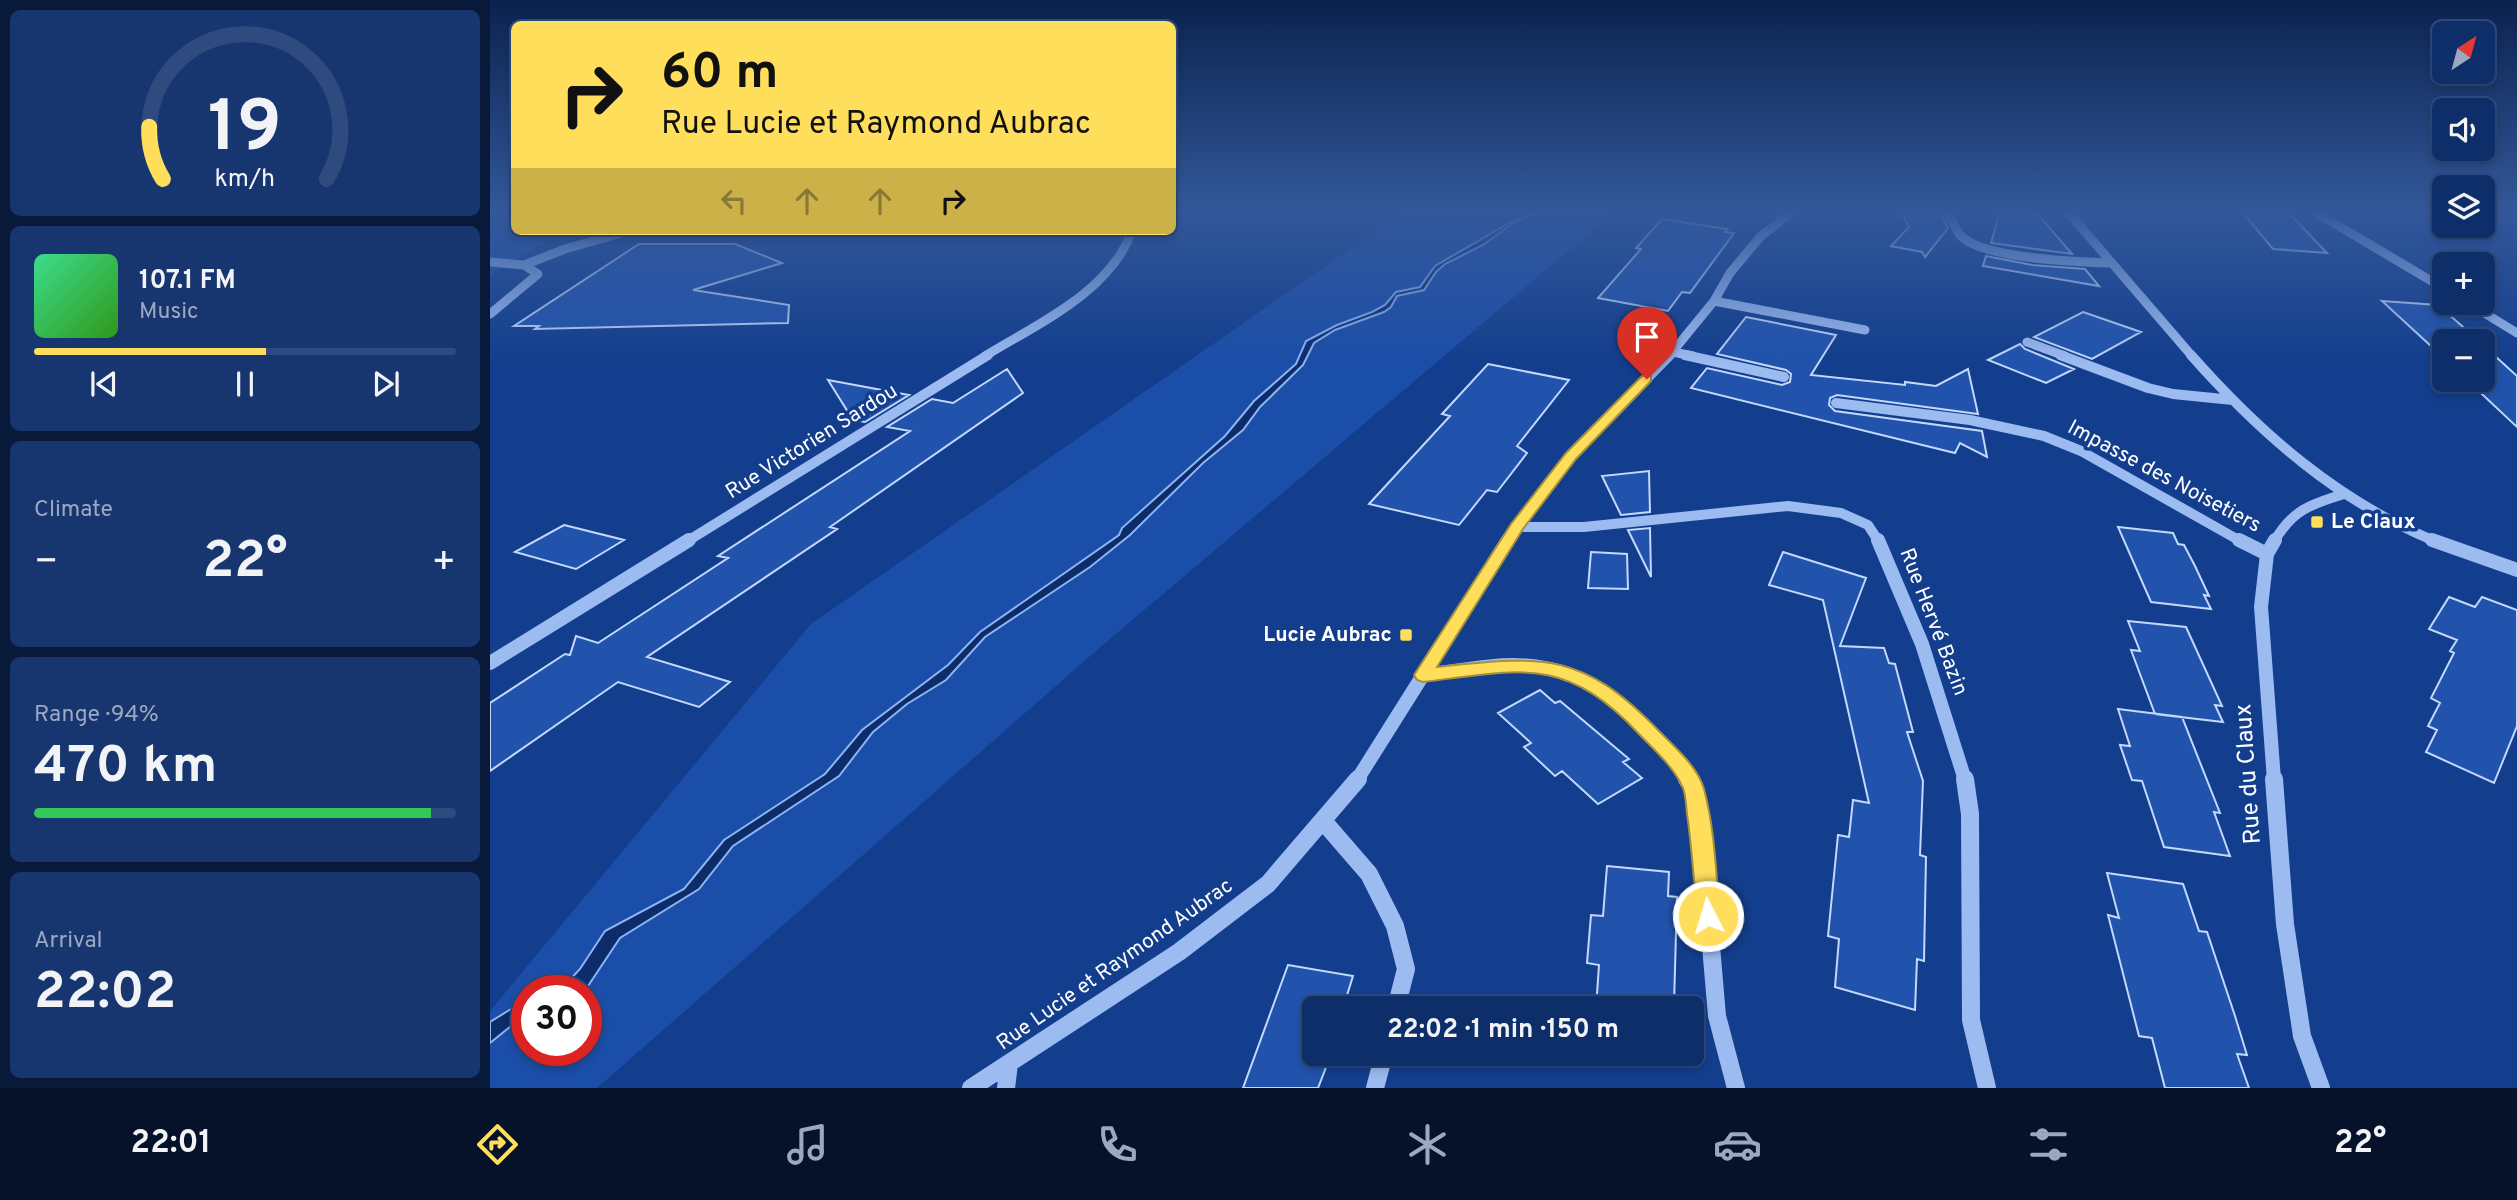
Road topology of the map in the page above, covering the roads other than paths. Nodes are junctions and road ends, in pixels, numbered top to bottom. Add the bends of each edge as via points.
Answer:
1 (505, 263) edge
2 (530, 263) edge
3 (1117, 263) edge
4 (1739, 263) edge
5 (2107, 263) edge
6 (2112, 263) joint
7 (2401, 263) edge
8 (524, 265) junction
9 (2432, 281) edge
10 (1714, 301) junction
11 (490, 314) edge
12 (2488, 315) edge
13 (1865, 330) dead end
14 (2517, 333) edge
15 (2027, 342) dead end
16 (1673, 352) junction
17 (1784, 377) dead end
18 (2233, 400) junction
19 (1836, 403) dead end
20 (2344, 494) junction
21 (1516, 527) junction
22 (2267, 554) junction
23 (2517, 570) edge
24 (490, 663) edge
25 (1423, 675) junction
26 (1324, 822) junction
27 (1399, 996) edge
28 (1009, 1064) junction
29 (1381, 1066) edge
30 (971, 1088) edge
31 (1006, 1088) edge
32 (1375, 1088) edge
33 (1736, 1088) edge
34 (1987, 1088) edge
35 (2321, 1088) edge

1 - 8 street
2 - 8 street
3 - 24 street, Rue Victorien Sardou via 1057,312
4 - 10 street, Rue Lucie et Raymond Aubrac
5 - 6 street
6 - 18 street
7 - 9 street
8 - 11 street via 538,274
10 - 13 street
10 - 16 street, Rue Lucie et Raymond Aubrac
12 - 14 street
15 - 18 street via 2148,388
16 - 17 street
16 - 21 street, Rue Lucie et Raymond Aubrac via 1571,456
18 - 20 street
19 - 22 street, Impasse des Noisetiers via 1970,420 2045,436 2081,451
20 - 22 street, Rue du Claux via 2306,506 2283,526
20 - 23 street via 2392,521
21 - 25 street, Rue Lucie et Raymond Aubrac
21 - 34 street, Rue Hervé Bazin via 1584,527 1788,506 1841,513 1868,525 1884,549 1922,644 1965,778 1970,814 1971,1020
22 - 35 street, Rue du Claux via 2260,607 2285,924 2302,1036
25 - 26 street, Rue Lucie et Raymond Aubrac via 1358,779
25 - 33 street via 1513,665 1556,669 1590,682 1623,705 1672,757 1693,787 1717,1016
26 - 27 street via 1369,874 1395,926 1406,969
26 - 28 street, Rue Lucie et Raymond Aubrac via 1268,884 1178,952
28 - 30 street, Rue Lucie et Raymond Aubrac
28 - 31 street
29 - 32 street

